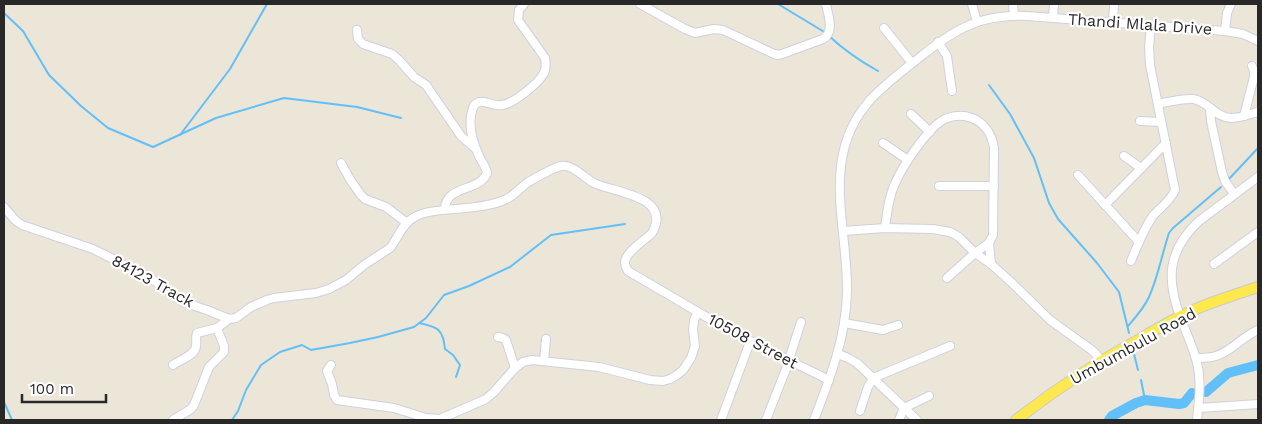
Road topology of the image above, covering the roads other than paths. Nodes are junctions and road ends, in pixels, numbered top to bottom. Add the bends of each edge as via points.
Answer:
1 (524, 4) edge
2 (640, 4) edge
3 (826, 4) edge
4 (972, 4) edge
5 (1013, 4) edge
6 (1054, 4) edge
7 (1114, 4) edge
8 (1230, 4) edge
9 (1014, 15) junction
10 (1053, 18) junction
11 (977, 22) junction
12 (1113, 22) junction
13 (1151, 25) junction
14 (884, 28) dead end
15 (357, 30) dead end
16 (1225, 31) junction
17 (1258, 41) edge
18 (938, 42) junction
19 (912, 63) junction
20 (1252, 66) dead end
21 (952, 92) dead end
22 (1158, 104) junction
23 (1210, 108) junction
24 (1258, 112) edge
25 (911, 114) dead end
26 (1244, 116) junction
27 (1140, 120) dead end
28 (1161, 122) junction
29 (930, 132) junction
30 (883, 143) dead end
31 (1166, 143) junction
32 (476, 149) junction
33 (1124, 156) dead end
34 (908, 160) junction
35 (341, 163) dead end
36 (1141, 168) junction
37 (1078, 175) dead end
38 (1258, 177) edge
39 (940, 186) dead end
40 (994, 186) junction
41 (1234, 194) junction
42 (1105, 205) junction
43 (4, 207) edge
44 (445, 210) junction
45 (407, 223) junction
46 (886, 228) junction
47 (843, 231) junction
48 (1258, 232) edge
49 (1139, 242) junction
50 (989, 243) junction
51 (975, 253) junction
52 (1131, 261) dead end
53 (991, 264) junction
54 (1214, 264) dead end
55 (947, 278) dead end
56 (1258, 287) edge
57 (698, 312) junction
58 (1180, 317) junction
59 (229, 320) junction
60 (801, 322) dead end
61 (844, 323) junction
62 (898, 325) dead end
63 (217, 328) junction
64 (1258, 330) edge
65 (498, 337) dead end
66 (546, 340) dead end
67 (750, 342) junction
68 (950, 346) dead end
69 (838, 354) junction
70 (1196, 358) junction
71 (1101, 360) junction
72 (544, 361) junction
73 (789, 361) junction
74 (172, 364) dead end
75 (330, 365) dead end
76 (515, 368) junction
77 (873, 378) junction
78 (829, 380) junction
79 (928, 396) dead end
80 (1258, 404) edge
81 (904, 408) junction
82 (1198, 408) junction
83 (860, 411) dead end
84 (173, 420) edge
85 (722, 420) edge
86 (766, 420) edge
87 (814, 420) edge
88 (898, 420) edge
89 (917, 420) edge
90 (1016, 420) edge
91 (1197, 420) edge

1 - 32 street via 519,10 518,20 545,58 545,69 534,85 506,104 475,104 471,118
2 - 3 street via 685,30 723,30 780,55 827,37 830,29
4 - 11 street
5 - 9 street
6 - 10 street
7 - 12 street
8 - 16 street
9 - 10 street, Thandi Mlala Drive
9 - 11 street, Thandi Mlala Drive
10 - 12 street, Thandi Mlala Drive
11 - 18 street, Thandi Mlala Drive
12 - 13 street, Thandi Mlala Drive
13 - 16 street, Thandi Mlala Drive
13 - 22 street via 1150,65
14 - 19 street
15 - 32 street via 358,39 363,44 392,54 426,86 461,136
16 - 17 street, Thandi Mlala Drive
18 - 19 street, Thandi Mlala Drive
18 - 21 street via 947,56
19 - 47 street, Thandi Mlala Drive via 870,100 850,131 839,172
20 - 26 street via 1254,77
22 - 23 street via 1191,99
22 - 28 street
23 - 26 street via 1228,118
23 - 41 street via 1222,172
24 - 26 street
25 - 29 street
27 - 28 street
28 - 31 street
29 - 34 street
29 - 40 street via 940,122 952,117 964,116 980,123 993,142
30 - 34 street
31 - 36 street
31 - 49 street via 1175,192 1153,216
32 - 44 street via 487,170 486,177 450,197
33 - 36 street
34 - 46 street via 892,192
35 - 45 street via 365,199 386,207
36 - 42 street
37 - 42 street
38 - 41 street
39 - 40 street
40 - 50 street via 994,231
41 - 58 street via 1190,228 1177,249 1172,268 1172,288
42 - 49 street
43 - 59 street, 84123 Track via 22,226 93,249 149,277 183,302
44 - 45 street via 418,215
44 - 57 street via 498,203 513,196 527,183 560,166 568,166 594,183 645,200 653,207 656,224 652,233 632,250 624,264 631,273
45 - 59 street via 390,248 336,285 316,293 267,300
46 - 47 street
46 - 51 street via 945,230 959,237
47 - 61 street, Thandi Mlala Drive via 847,291
48 - 54 street
49 - 52 street
50 - 51 street
50 - 53 street
51 - 53 street
51 - 55 street
53 - 71 street via 1045,316
56 - 58 main road, Umbumbulu Road
57 - 67 street, 10508 Street
57 - 72 street, 10508 Street via 694,320 695,346 691,358 670,379 656,381 608,368
58 - 70 street
58 - 71 main road, Umbumbulu Road
59 - 63 street
60 - 73 street
61 - 62 street via 883,330
61 - 69 street, Thandi Mlala Drive
63 - 74 street via 197,333 194,352
63 - 84 street via 224,352 209,367 194,405
64 - 70 street via 1222,354
65 - 76 street via 506,340
66 - 72 street
67 - 73 street, 10508 Street
67 - 85 street
68 - 77 street
69 - 77 street via 857,363
69 - 78 street, Thandi Mlala Drive
70 - 82 street
71 - 90 main road, Umbumbulu Road
72 - 76 street, 10508 Street via 532,360
73 - 78 street, 10508 Street
73 - 86 street
75 - 76 street via 327,370 337,400 394,408 435,420 486,399
77 - 81 street
77 - 83 street
78 - 87 street, Thandi Mlala Drive
79 - 81 street
80 - 82 street
81 - 88 street
81 - 89 street
82 - 91 street

